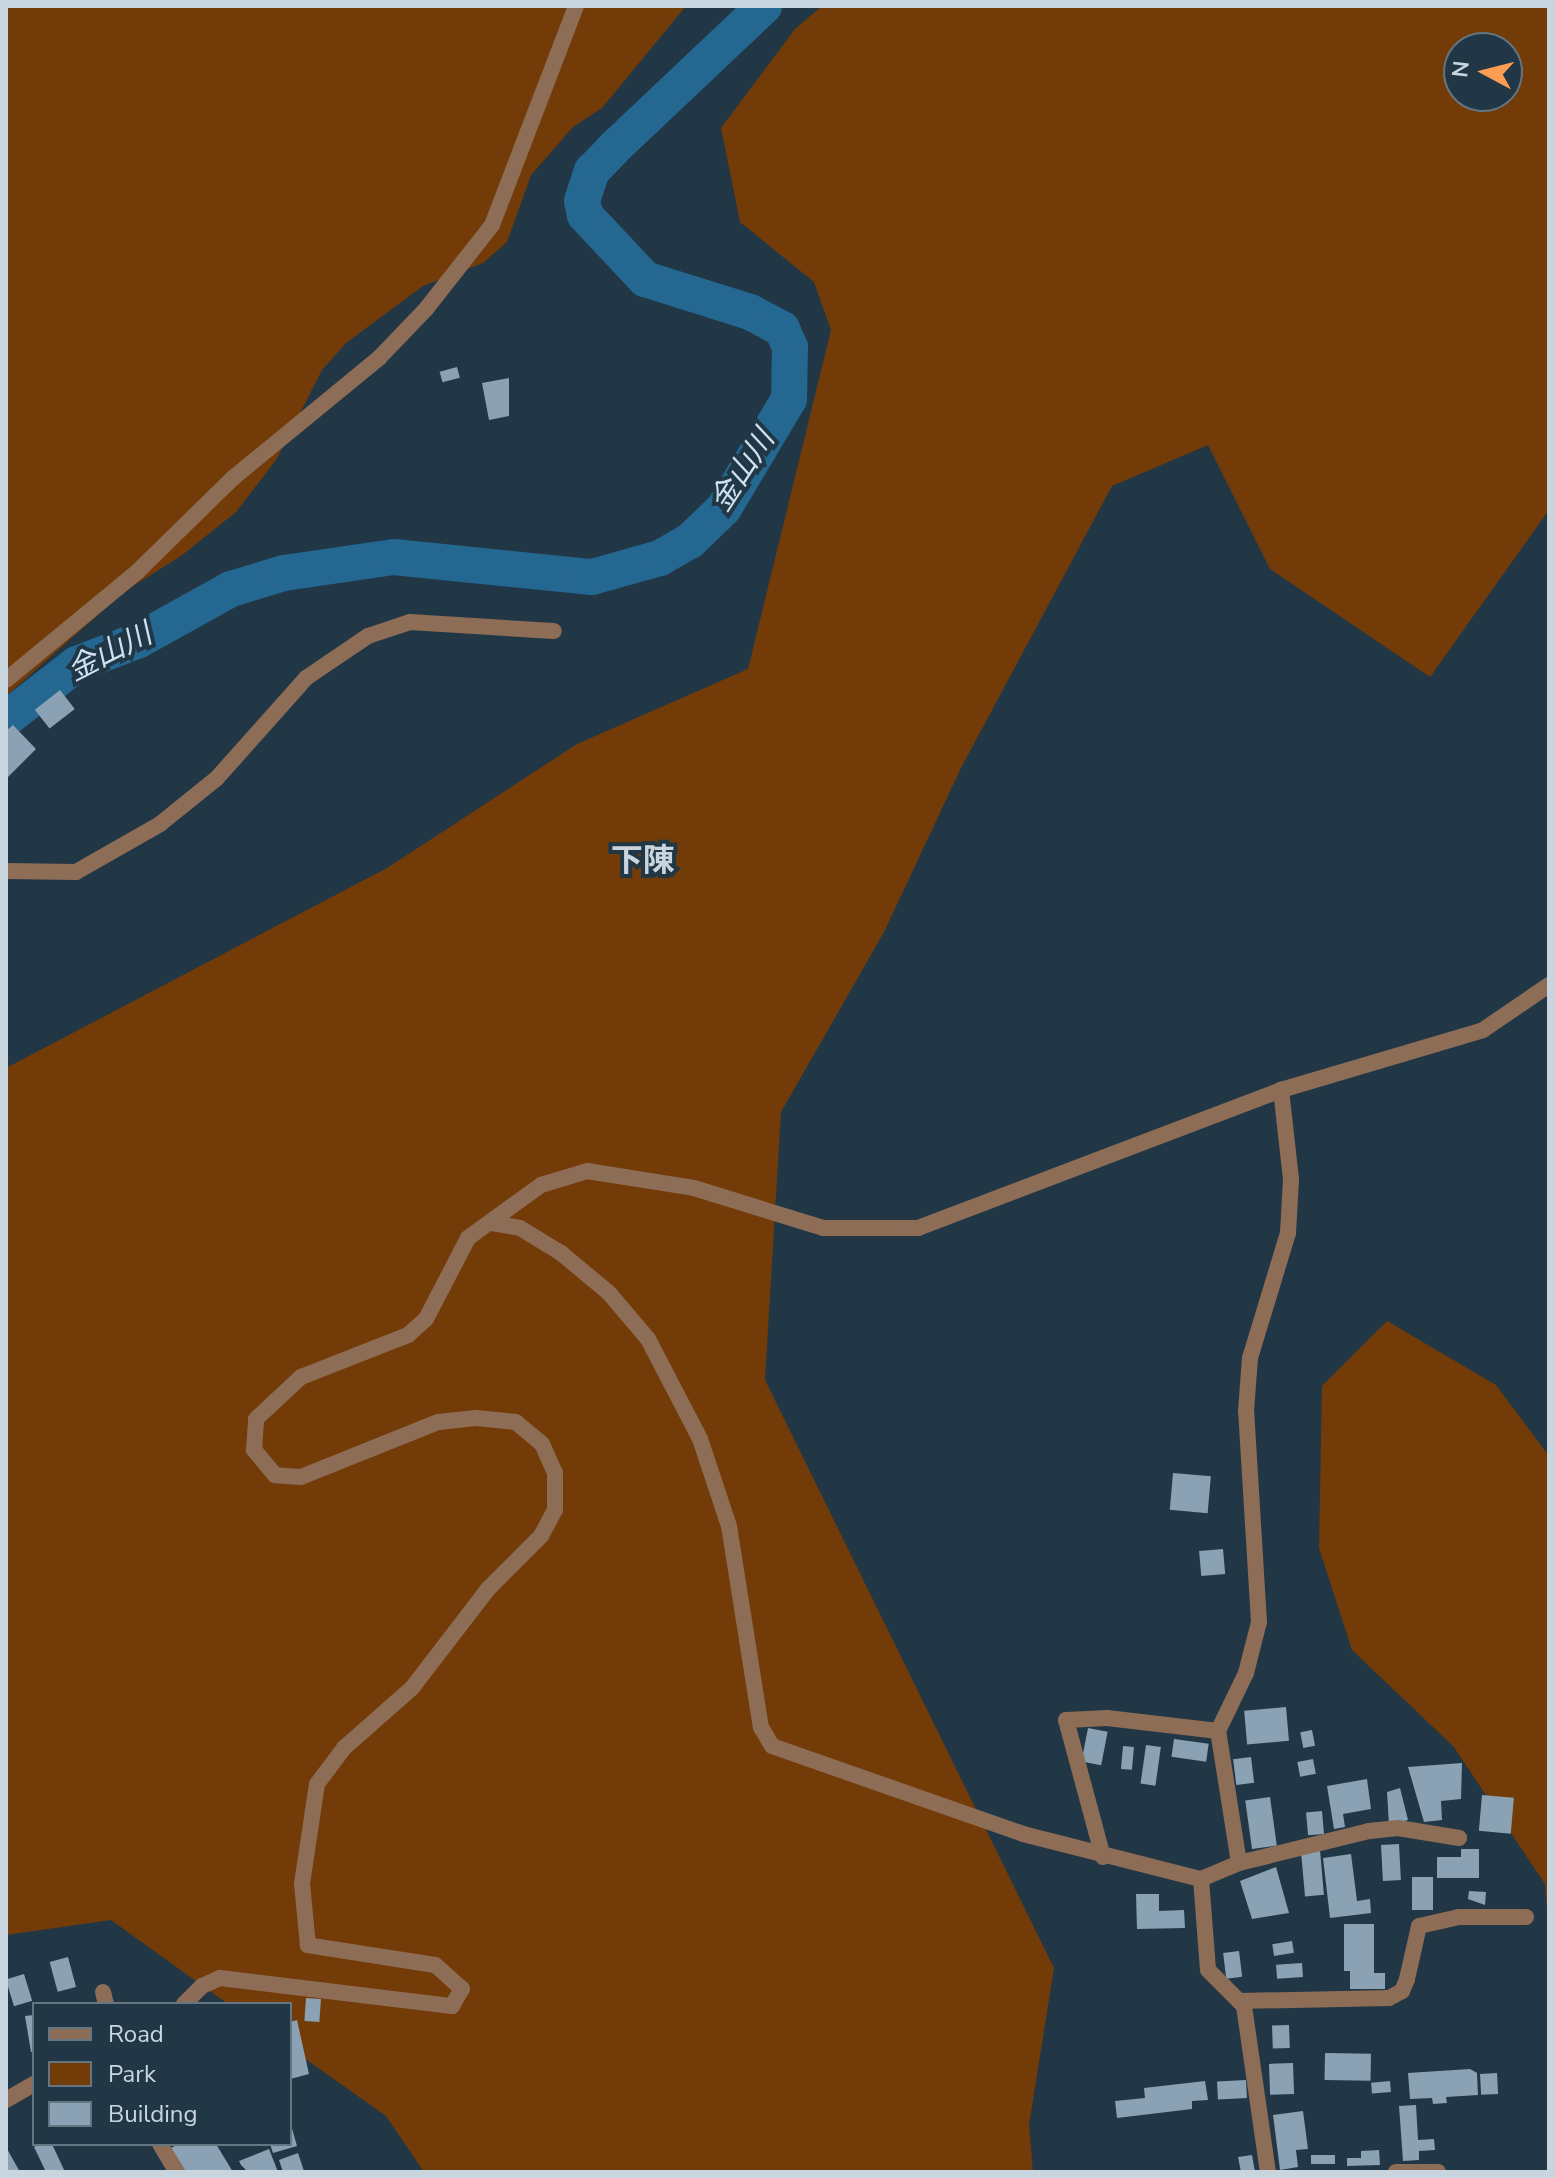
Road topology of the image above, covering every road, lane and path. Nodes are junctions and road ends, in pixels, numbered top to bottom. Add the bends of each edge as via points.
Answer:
1 (576, 6) edge
2 (554, 631) dead end
3 (6, 680) edge
4 (6, 871) edge
5 (1549, 985) edge
6 (1281, 1090) junction
7 (492, 1223) junction
8 (1218, 1731) junction
9 (1459, 1838) dead end
10 (1103, 1857) junction
11 (1239, 1863) junction
12 (1201, 1879) junction
13 (1526, 1917) dead end
14 (1239, 2001) junction
15 (186, 2002) edge
16 (32, 2085) edge
17 (6, 2100) edge
18 (161, 2146) edge
19 (177, 2172) edge
20 (1268, 2172) edge
21 (1396, 2172) edge
22 (1438, 2172) edge

1 - 3 street via 492,225 426,309 379,358 233,478 138,571
2 - 4 street via 410,622 368,636 306,678 217,778 160,824 76,872
5 - 6 street via 1483,1030
6 - 7 street via 918,1228 823,1228 694,1188 587,1171 541,1185
6 - 8 street via 1291,1179 1288,1233 1250,1358 1246,1411 1259,1622 1246,1673
7 - 10 street via 520,1228 561,1253 609,1293 648,1339 700,1439 729,1526 761,1727 772,1746
7 - 15 street via 468,1238 426,1319 408,1335 301,1377 256,1419 254,1450 275,1475 301,1477 438,1422 476,1418 516,1422 542,1444 555,1473 555,1510 541,1536 488,1589 412,1688 344,1748 317,1784 302,1884 308,1945 435,1965 462,1989 452,2006 220,1978
8 - 10 street via 1107,1718 1066,1720
8 - 11 street
9 - 11 street via 1398,1828 1369,1831
10 - 12 street
11 - 12 street
12 - 14 street via 1208,1970
13 - 14 street via 1459,1917 1419,1926 1407,1979 1389,1998
14 - 20 street via 1244,2006
16 - 17 street
18 - 19 street
21 - 22 street

